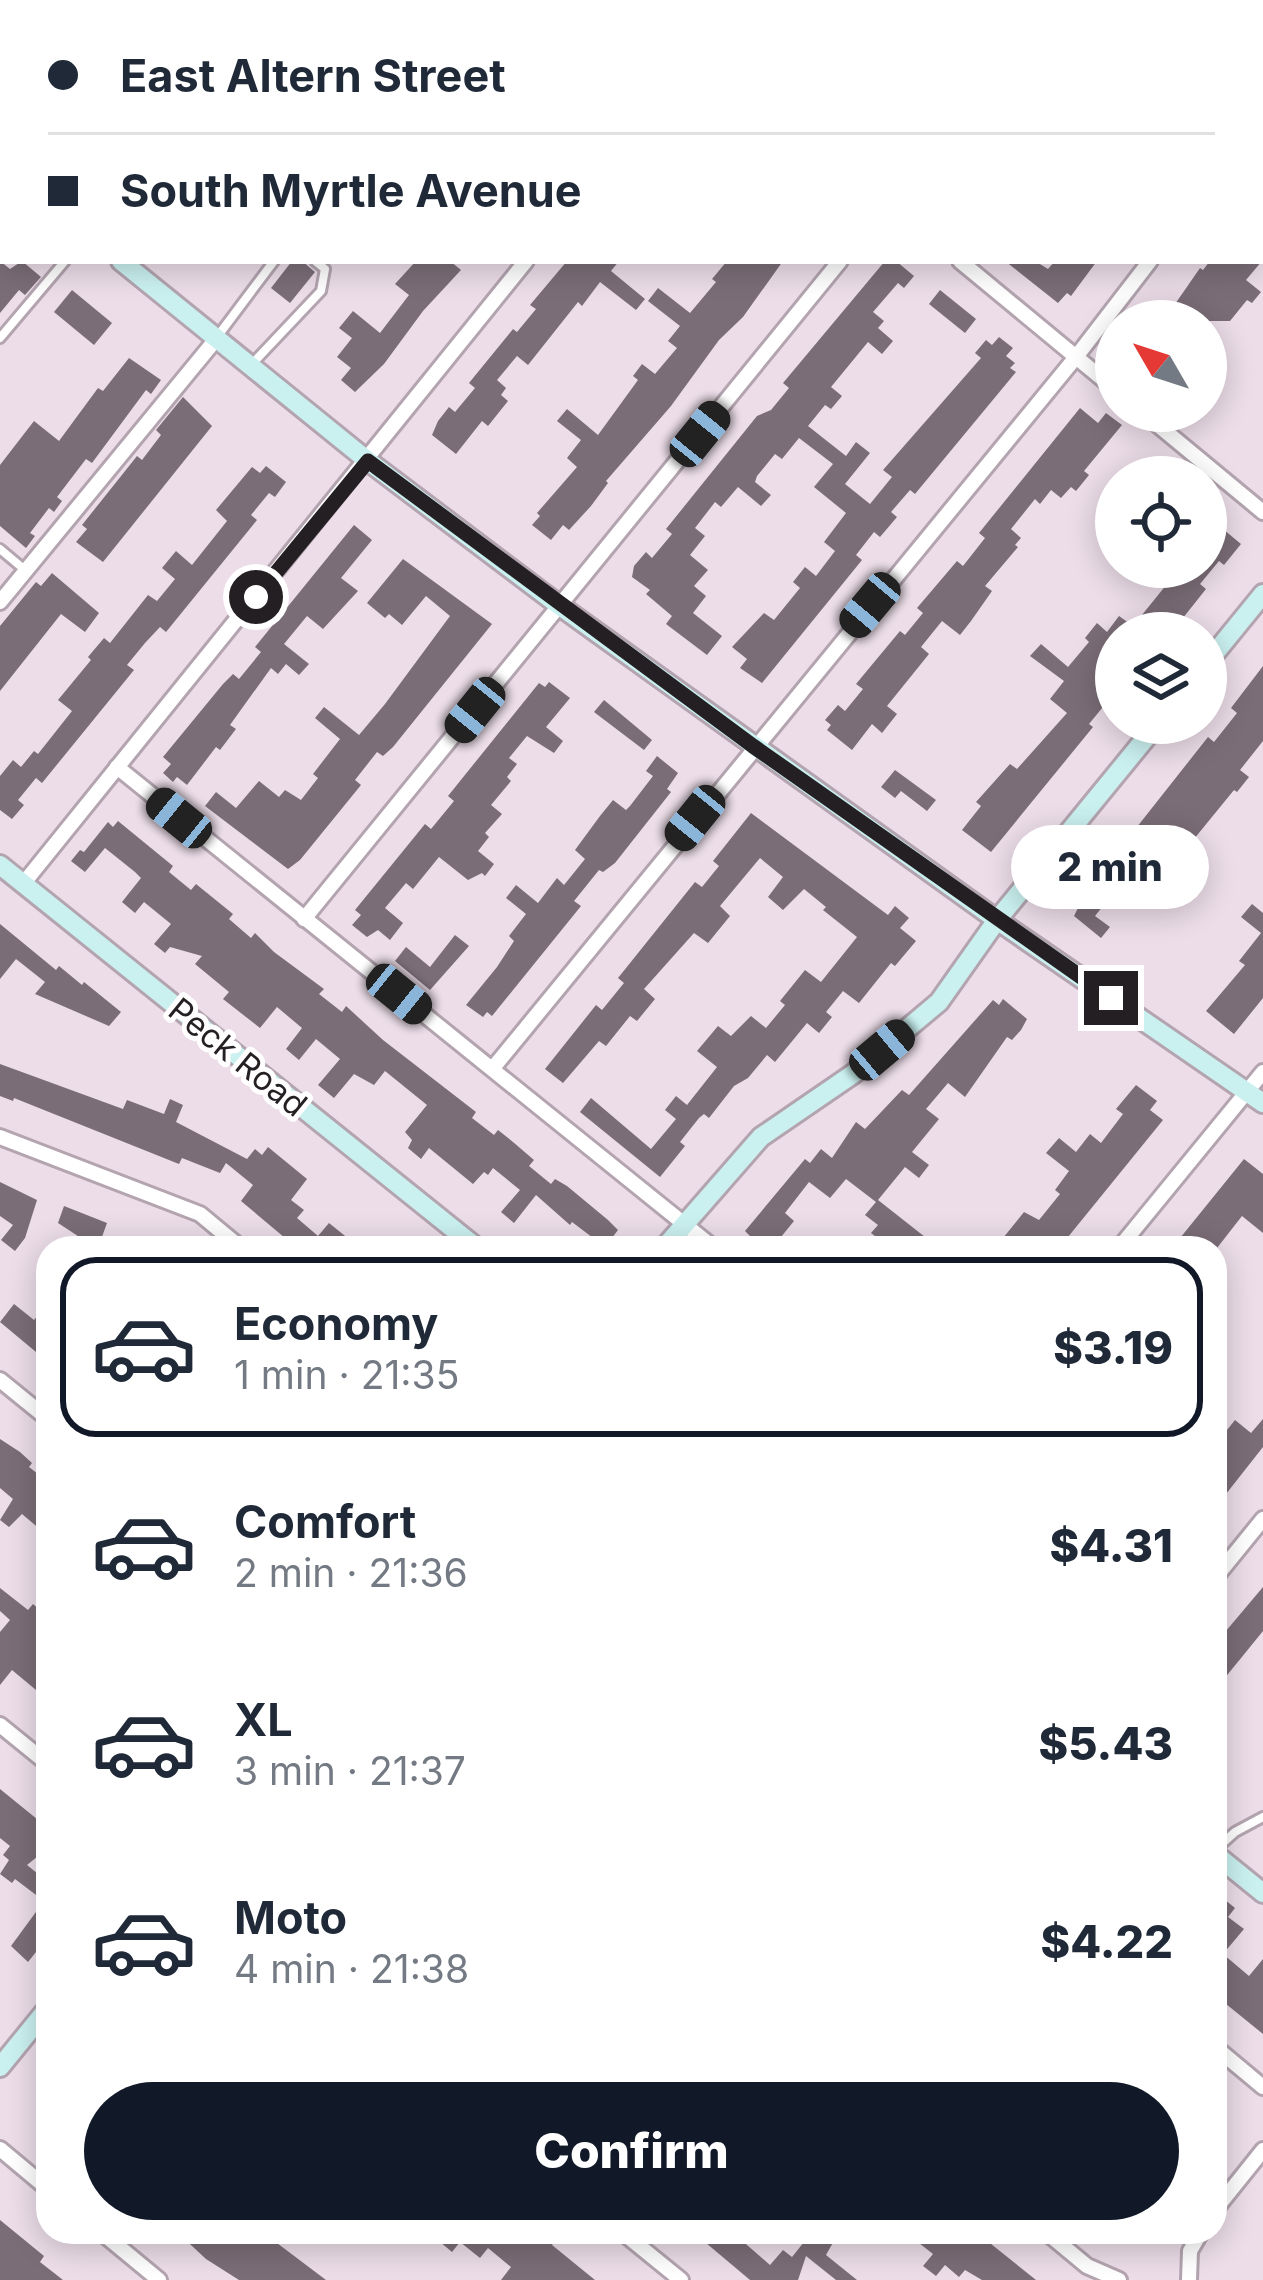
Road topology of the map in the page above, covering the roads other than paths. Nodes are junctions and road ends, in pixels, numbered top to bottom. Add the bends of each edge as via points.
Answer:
1 (62, 264) edge
2 (125, 264) edge
3 (272, 264) edge
4 (524, 264) edge
5 (838, 264) edge
6 (964, 264) edge
7 (1148, 264) edge
8 (328, 265) edge
9 (0, 338) edge
10 (217, 338) junction
11 (1076, 357) junction
12 (250, 366) junction
13 (1095, 373) edge
14 (1166, 432) edge
15 (368, 461) junction
16 (1263, 512) edge
17 (0, 549) edge
18 (27, 571) junction
19 (1263, 595) edge
20 (0, 602) edge
21 (560, 606) junction
22 (1227, 639) edge
23 (1141, 744) edge
24 (753, 746) junction
25 (117, 767) junction
26 (0, 865) edge
27 (23, 884) junction
28 (304, 919) junction
29 (997, 920) junction
30 (493, 1068) junction
31 (1263, 1072) edge
32 (1255, 1098) edge
33 (0, 1137) edge
34 (684, 1222) junction
35 (227, 1236) edge
36 (462, 1236) edge
37 (673, 1236) edge
38 (701, 1236) edge
39 (1129, 1236) edge
40 (0, 1380) edge
41 (36, 1409) edge
42 (1263, 1519) edge
43 (1227, 1563) edge
44 (0, 1725) edge
45 (36, 1754) edge
46 (1262, 1821) edge
47 (1227, 1840) edge
48 (1227, 1862) edge
49 (1263, 1893) edge
50 (36, 2023) edge
51 (1227, 2057) edge
52 (0, 2067) edge
53 (1263, 2086) edge
54 (0, 2150) edge
55 (1263, 2150) edge
56 (36, 2179) edge
57 (1227, 2195) edge
58 (115, 2244) edge
59 (637, 2244) edge
60 (1060, 2244) edge
61 (1194, 2244) edge
62 (159, 2280) edge
63 (681, 2280) edge
64 (1119, 2280) edge
65 (1189, 2280) edge

1 - 9 lane
2 - 10 street
3 - 10 lane
4 - 15 street
5 - 21 street
6 - 11 street
7 - 11 street
8 - 12 lane via 321,291
10 - 12 street
10 - 18 street
11 - 13 street
11 - 24 street
12 - 15 street
14 - 16 street
15 - 21 street
15 - 25 street
17 - 18 lane
18 - 20 street
19 - 22 street
21 - 24 street
21 - 28 street
23 - 29 street
24 - 29 street
24 - 30 street
25 - 27 street
25 - 28 street
26 - 27 street, Peck Road
27 - 36 street, Peck Road
28 - 30 street
29 - 32 street
29 - 34 street via 939,1002 854,1074 779,1122
30 - 34 street
31 - 32 street
32 - 39 street
33 - 35 street via 200,1214
34 - 37 street
34 - 38 street
40 - 41 street
42 - 43 street
44 - 45 street
46 - 47 lane
48 - 49 street
50 - 52 street
51 - 53 street
54 - 56 street
55 - 57 street
58 - 62 street
59 - 63 street
60 - 64 street
61 - 65 street

